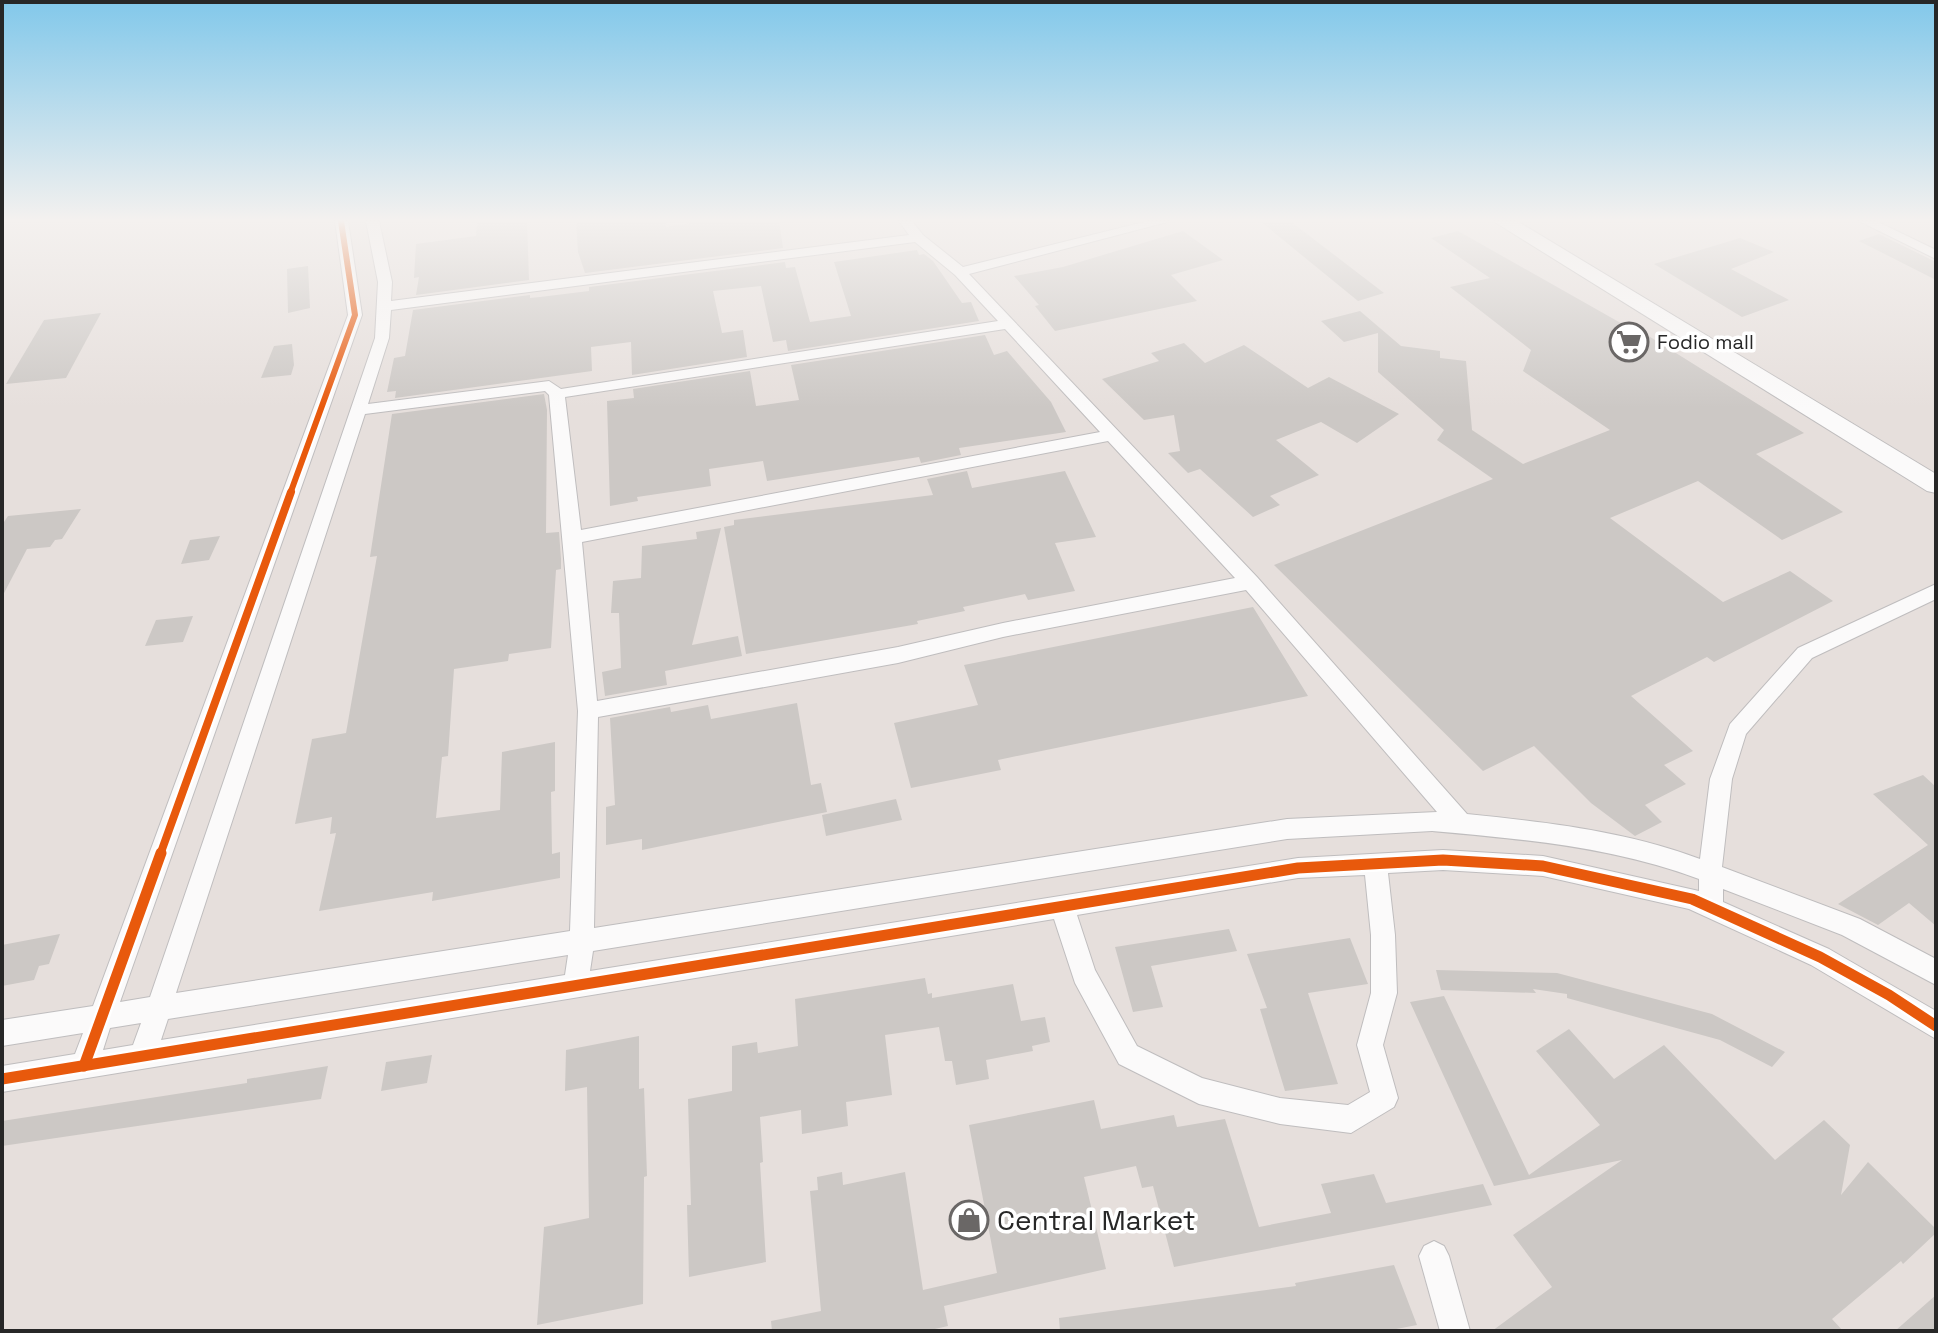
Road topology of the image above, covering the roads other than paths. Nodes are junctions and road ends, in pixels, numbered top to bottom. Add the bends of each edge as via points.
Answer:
1 (350, 283) edge
2 (385, 283) edge
3 (564, 283) edge
4 (970, 283) edge
5 (1605, 283) edge
6 (1628, 283) edge
7 (385, 306) junction
8 (1006, 324) junction
9 (557, 394) junction
10 (360, 410) junction
11 (1112, 435) junction
12 (1936, 463) edge
13 (1936, 485) edge
14 (573, 538) junction
15 (1250, 582) junction
16 (1936, 591) edge
17 (588, 711) junction
18 (1461, 824) junction
19 (1375, 863) junction
20 (1710, 874) junction
21 (1062, 906) junction
22 (1712, 909) junction
23 (582, 940) junction
24 (1936, 973) edge
25 (576, 987) junction
26 (159, 1007) junction
27 (102, 1018) junction
28 (1936, 1026) edge
29 (2, 1033) edge
30 (143, 1055) junction
31 (84, 1066) junction
32 (2, 1079) edge
33 (1434, 1256) dead end
34 (1455, 1331) edge

1 - 27 street via 355,315
2 - 7 street
3 - 7 street
4 - 8 street
5 - 13 main road
6 - 12 main road
7 - 10 street via 382,338
8 - 9 street
8 - 11 street
9 - 10 street via 549,386
9 - 14 street
10 - 26 street
11 - 14 street
11 - 15 street
14 - 17 street
15 - 17 street via 898,655
15 - 18 street
16 - 20 street via 1805,653 1761,699 1737,730 1721,779
17 - 23 street
18 - 20 street via 1556,834 1662,855
18 - 23 street via 1287,829
19 - 21 street via 1298,868
19 - 21 street via 1384,993 1370,1045 1385,1098 1351,1119 1280,1111 1199,1091 1128,1055 1084,975
19 - 22 street via 1443,860 1543,866 1692,899
20 - 22 street
20 - 24 street via 1851,927
21 - 25 street
22 - 28 street via 1820,957
23 - 25 street
23 - 26 street
25 - 30 street
26 - 27 street
26 - 30 street
27 - 29 street
27 - 31 street
30 - 31 street
31 - 32 street
33 - 34 street

